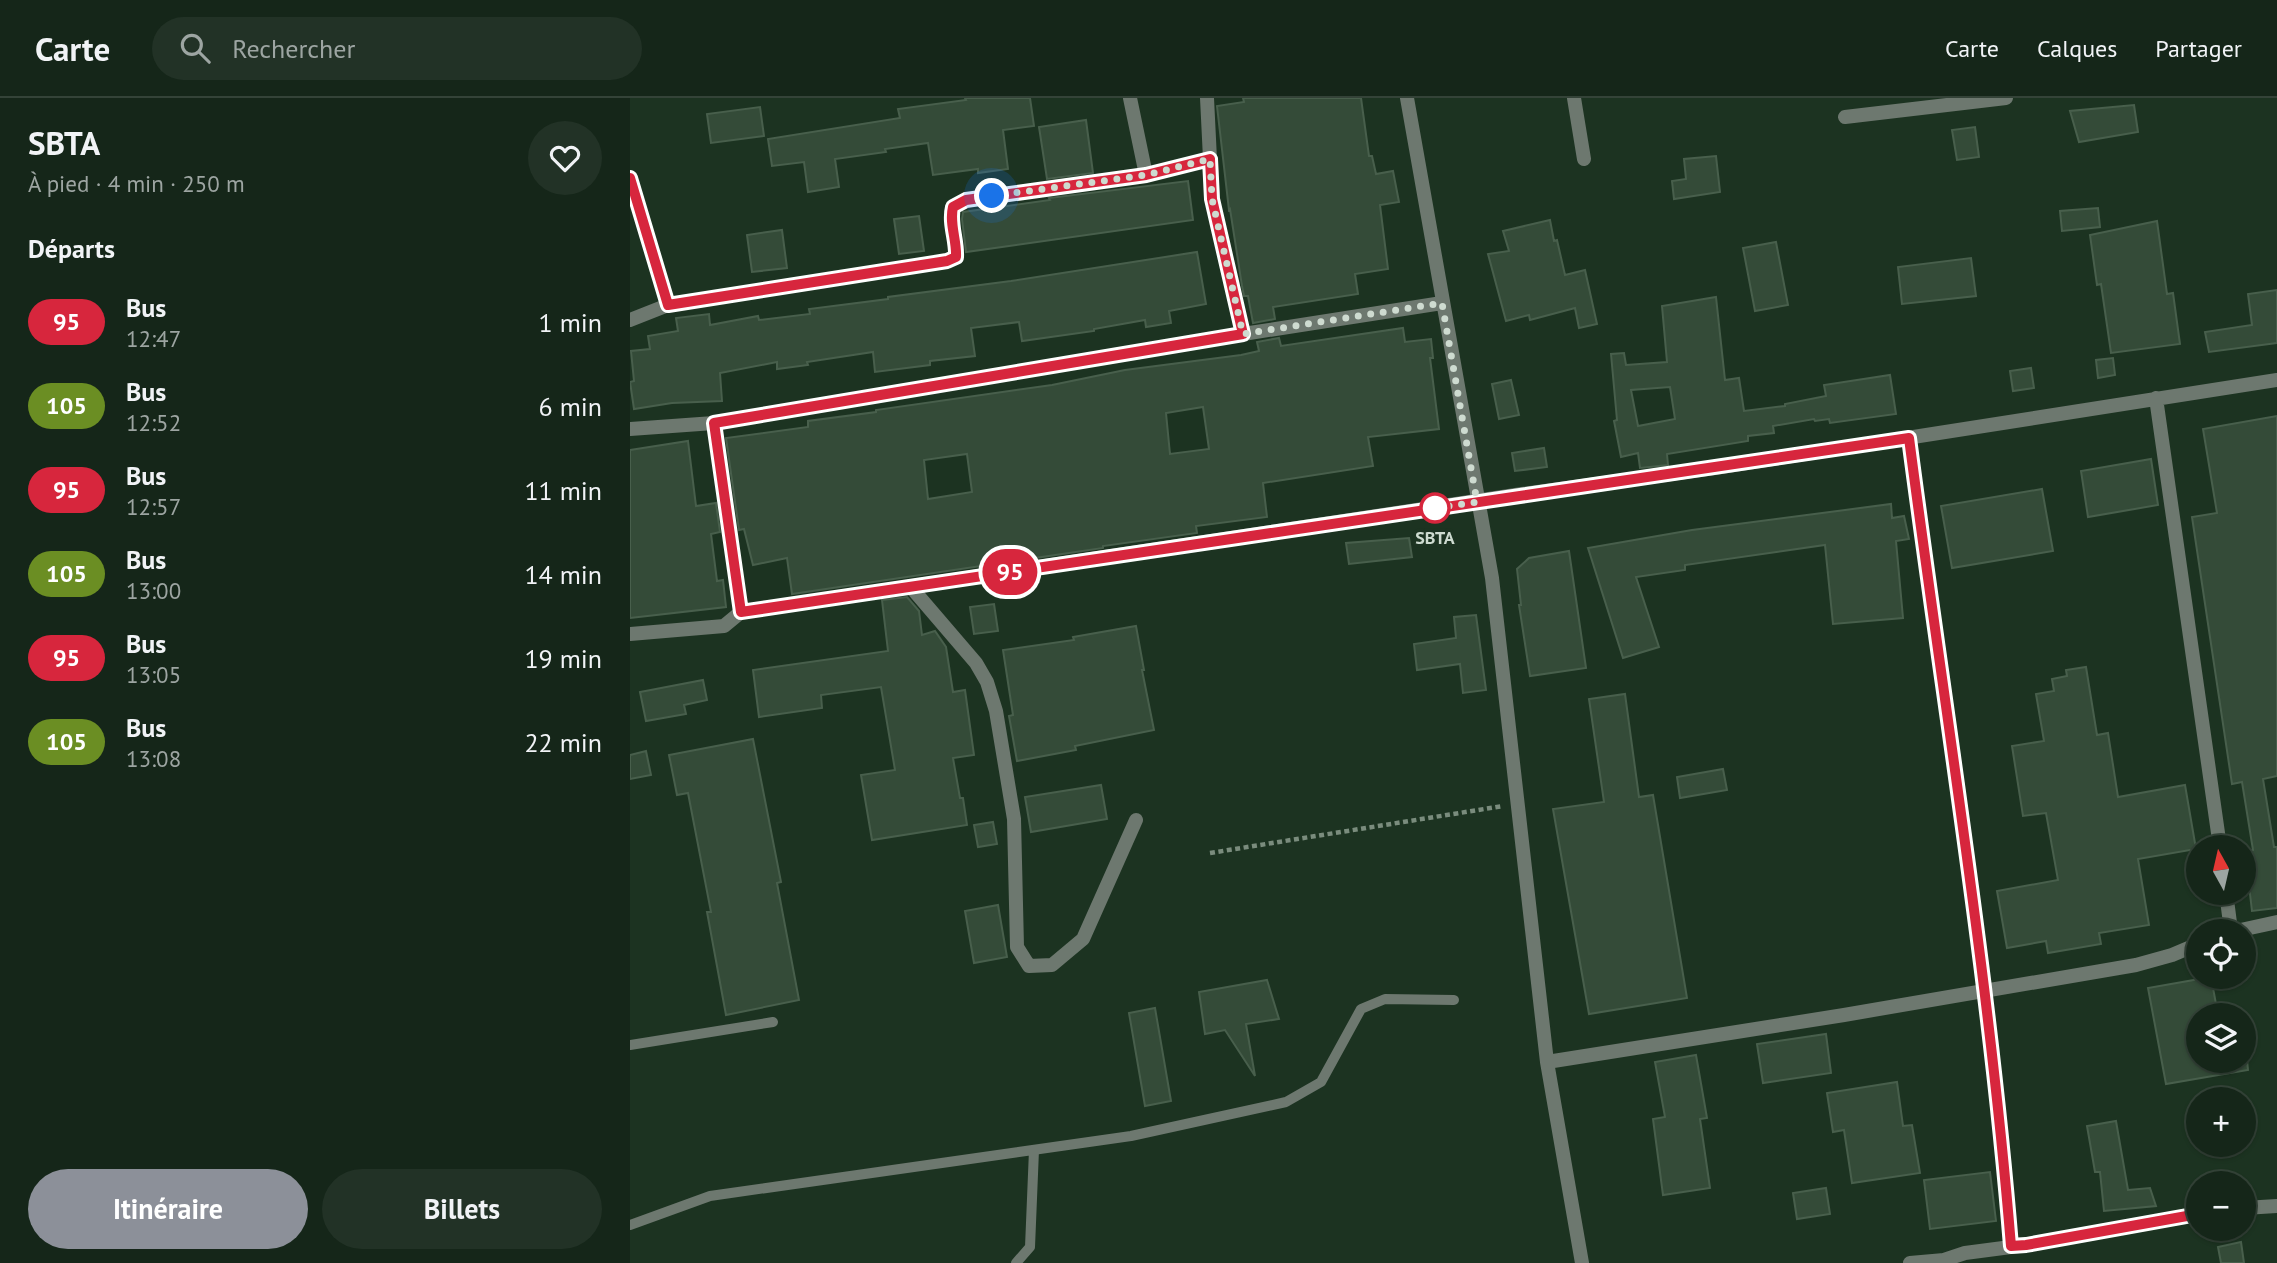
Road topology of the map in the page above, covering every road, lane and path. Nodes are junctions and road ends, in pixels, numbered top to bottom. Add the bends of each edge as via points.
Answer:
1 (1130, 98) edge
2 (1207, 98) edge
3 (1406, 98) edge
4 (1574, 98) edge
5 (2006, 98) edge
6 (1845, 117) dead end
7 (1210, 159) junction
8 (1584, 159) dead end
9 (1146, 175) junction
10 (630, 178) edge
11 (1442, 303) junction
12 (668, 305) junction
13 (630, 320) edge
14 (1243, 334) junction
15 (2277, 380) edge
16 (2156, 398) junction
17 (714, 423) junction
18 (630, 429) edge
19 (1909, 438) junction
20 (1477, 502) junction
21 (910, 586) junction
22 (741, 612) junction
23 (630, 634) edge
24 (1517, 804) junction
25 (1136, 820) dead end
26 (2218, 835) edge
27 (1210, 853) dead end
28 (2277, 922) edge
29 (2256, 926) edge
30 (2186, 949) edge
31 (1984, 992) junction
32 (1454, 1000) dead end
33 (774, 1022) dead end
34 (630, 1045) edge
35 (1547, 1062) junction
36 (1034, 1150) junction
37 (2277, 1206) edge
38 (2256, 1207) edge
39 (2186, 1216) edge
40 (630, 1225) edge
41 (2011, 1246) junction
42 (1016, 1263) edge
43 (1582, 1263) edge
44 (1910, 1263) edge

1 - 9 street
2 - 7 street
3 - 11 street
4 - 8 street
5 - 6 street
7 - 9 street
7 - 14 street via 1212,199
9 - 12 street via 966,200 953,207 956,257 947,261
10 - 12 street
11 - 14 street
11 - 20 street
12 - 13 street
14 - 17 street
15 - 16 street
16 - 19 street
16 - 26 street
17 - 18 street
17 - 22 street
19 - 20 street
19 - 31 street
20 - 21 street
20 - 24 street via 1498,624
21 - 22 street
21 - 25 street via 976,663 996,710 1014,819 1017,947 1028,966 1052,965 1083,939
22 - 23 street via 724,626
24 - 27 path
24 - 35 street
28 - 29 street
30 - 31 street via 2136,965
31 - 35 street
31 - 41 street
32 - 36 lane via 1385,999 1362,1009 1321,1082 1286,1102 1131,1136
33 - 34 lane
35 - 43 street
36 - 40 lane via 710,1196
36 - 42 lane via 1030,1247
37 - 38 street
39 - 41 street
41 - 44 street

